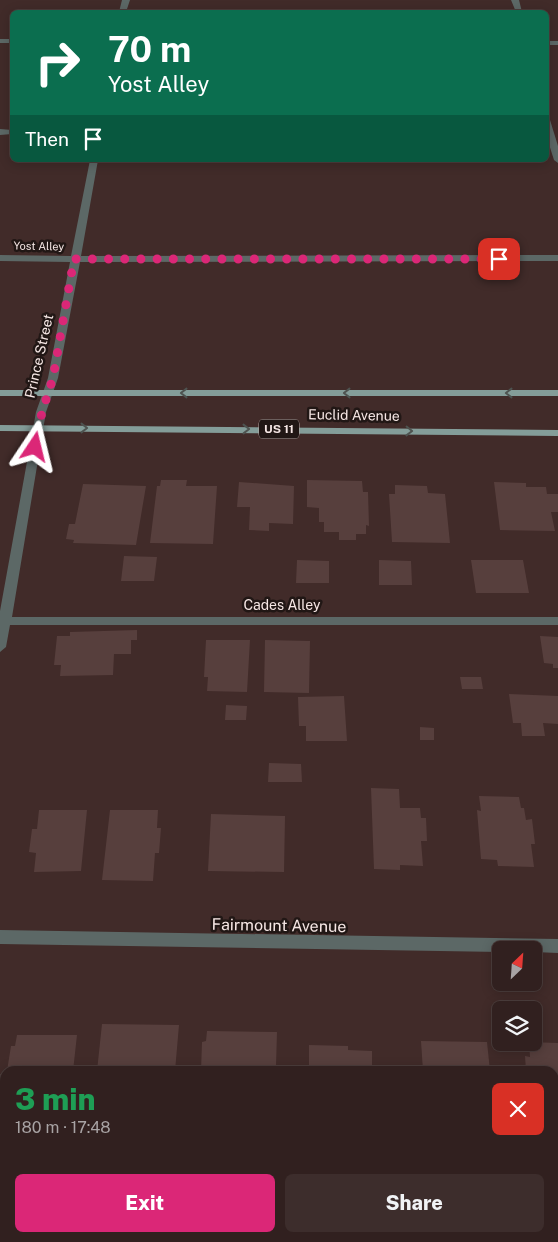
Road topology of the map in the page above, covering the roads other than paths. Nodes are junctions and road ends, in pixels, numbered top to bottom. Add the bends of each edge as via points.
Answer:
1 (552, 135) edge
2 (558, 160) edge
3 (94, 162) edge
4 (0, 258) edge
5 (558, 258) edge
6 (74, 259) junction
7 (0, 392) edge
8 (48, 393) junction
9 (558, 393) edge
10 (0, 428) edge
11 (38, 428) junction
12 (558, 433) edge
13 (5, 621) junction
14 (558, 621) edge
15 (0, 647) edge
16 (0, 937) edge
17 (558, 946) edge

1 - 2 street
3 - 6 street, Prince Street
4 - 6 street, Yost Alley
5 - 6 street, Yost Alley
6 - 8 street, Prince Street
7 - 8 main road, Euclid Avenue
9 -> 8 main road, Euclid Avenue
8 - 11 street, Prince Street
10 - 11 main road, Euclid Avenue / US 11
11 -> 12 main road, Euclid Avenue / US 11
11 - 13 street, Prince Street
13 - 14 street, Cades Alley
13 - 15 street, Prince Street
16 - 17 street, Fairmount Avenue

